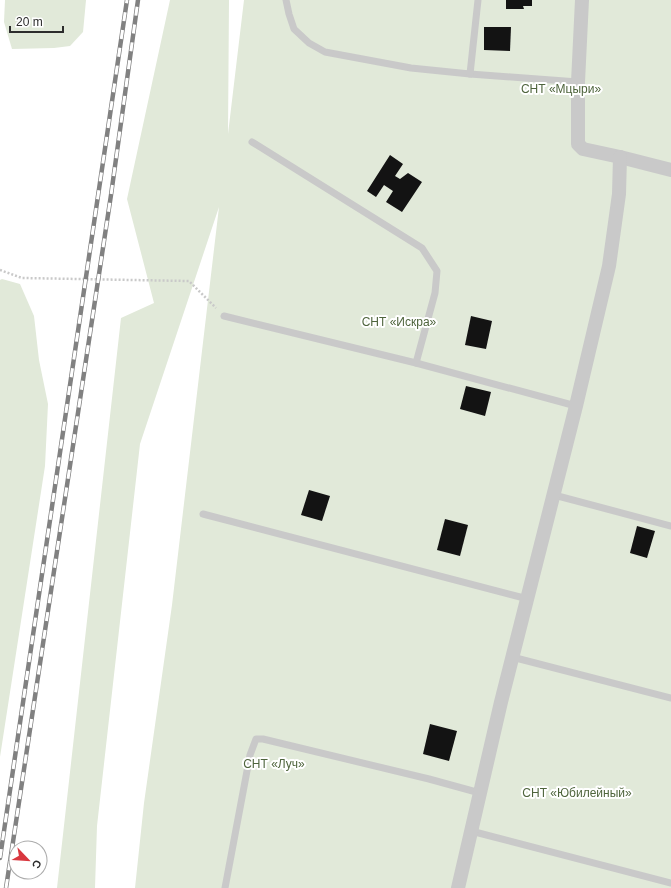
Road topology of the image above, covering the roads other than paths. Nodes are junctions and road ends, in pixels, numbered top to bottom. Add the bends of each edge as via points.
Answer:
1 (286, 0) edge
2 (478, 0) edge
3 (582, 0) edge
4 (470, 74) junction
5 (578, 82) junction
6 (252, 142) dead end
7 (620, 157) junction
8 (671, 170) edge
9 (224, 316) road end
10 (416, 363) junction
11 (576, 406) junction
12 (554, 495) junction
13 (203, 514) dead end
14 (671, 526) edge
15 (528, 599) junction
16 (512, 658) junction
17 (671, 698) edge
18 (480, 793) junction
19 (471, 830) junction
20 (671, 883) edge
21 (225, 888) edge
22 (458, 888) edge

1 - 4 lane via 294,29 309,43 325,52 411,68
2 - 4 lane
3 - 5 street
4 - 5 lane
5 - 7 street via 578,144 583,150
6 - 10 lane via 422,248 438,271 435,293
7 - 8 street
7 - 11 street via 619,194 609,266
9 - 10 lane
10 - 11 lane
11 - 12 street
12 - 14 lane
12 - 15 street
13 - 15 lane
15 - 16 street
16 - 17 lane
16 - 18 street
18 - 19 street
18 - 21 lane via 264,739 256,740 250,754
19 - 20 lane
19 - 22 street

